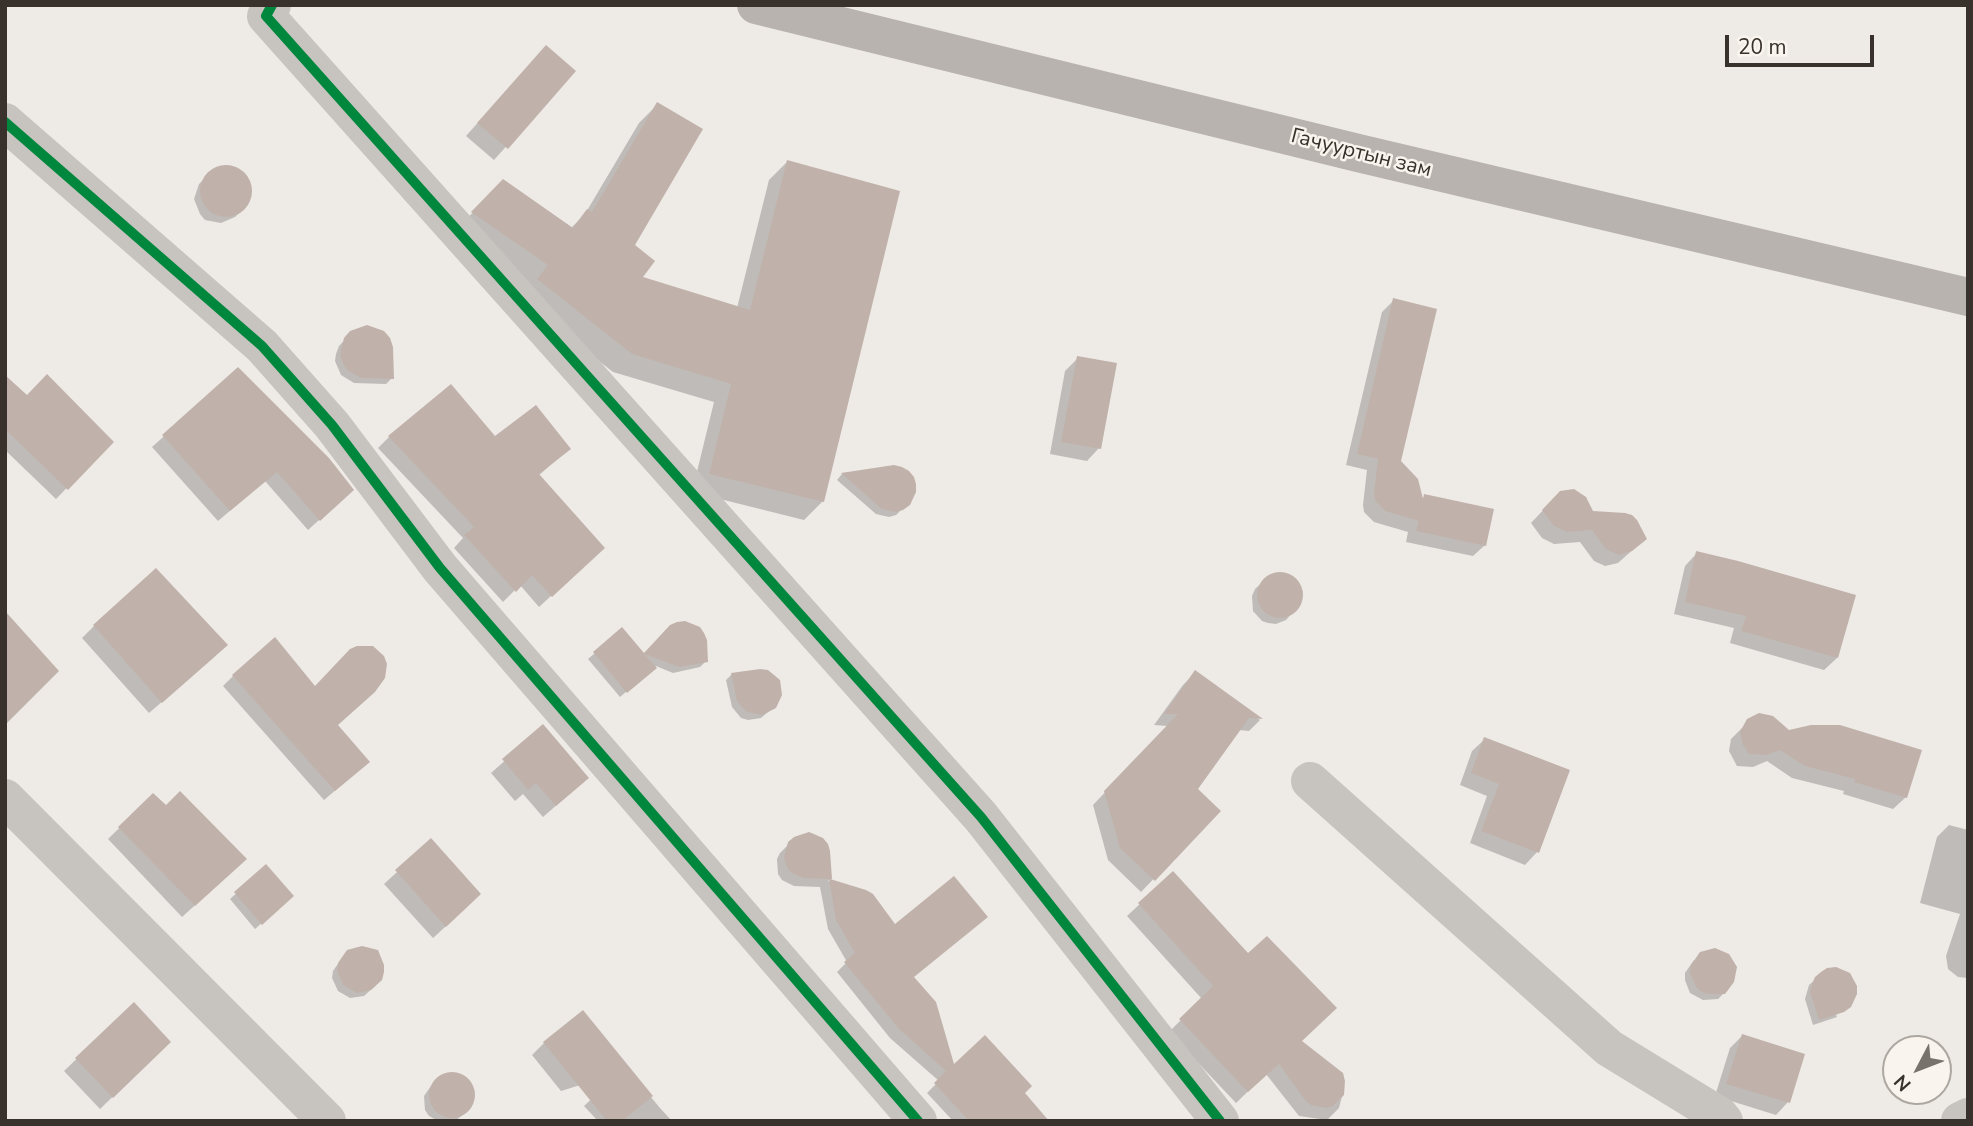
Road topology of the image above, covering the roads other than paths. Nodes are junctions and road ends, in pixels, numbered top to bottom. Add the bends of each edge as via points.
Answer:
1 (272, 5) edge
2 (756, 5) edge
3 (5, 122) edge
4 (1968, 298) edge
5 (1310, 781) dead end
6 (5, 798) edge
7 (1968, 1116) edge
8 (327, 1121) edge
9 (918, 1121) edge
10 (1220, 1121) edge
11 (1724, 1121) edge
12 (1961, 1121) edge

1 - 10 street via 266,16 981,817
2 - 4 main road, Гачууртын зам
3 - 9 street via 262,346 332,425 440,568
5 - 11 street via 1609,1048
6 - 8 street
7 - 12 street

